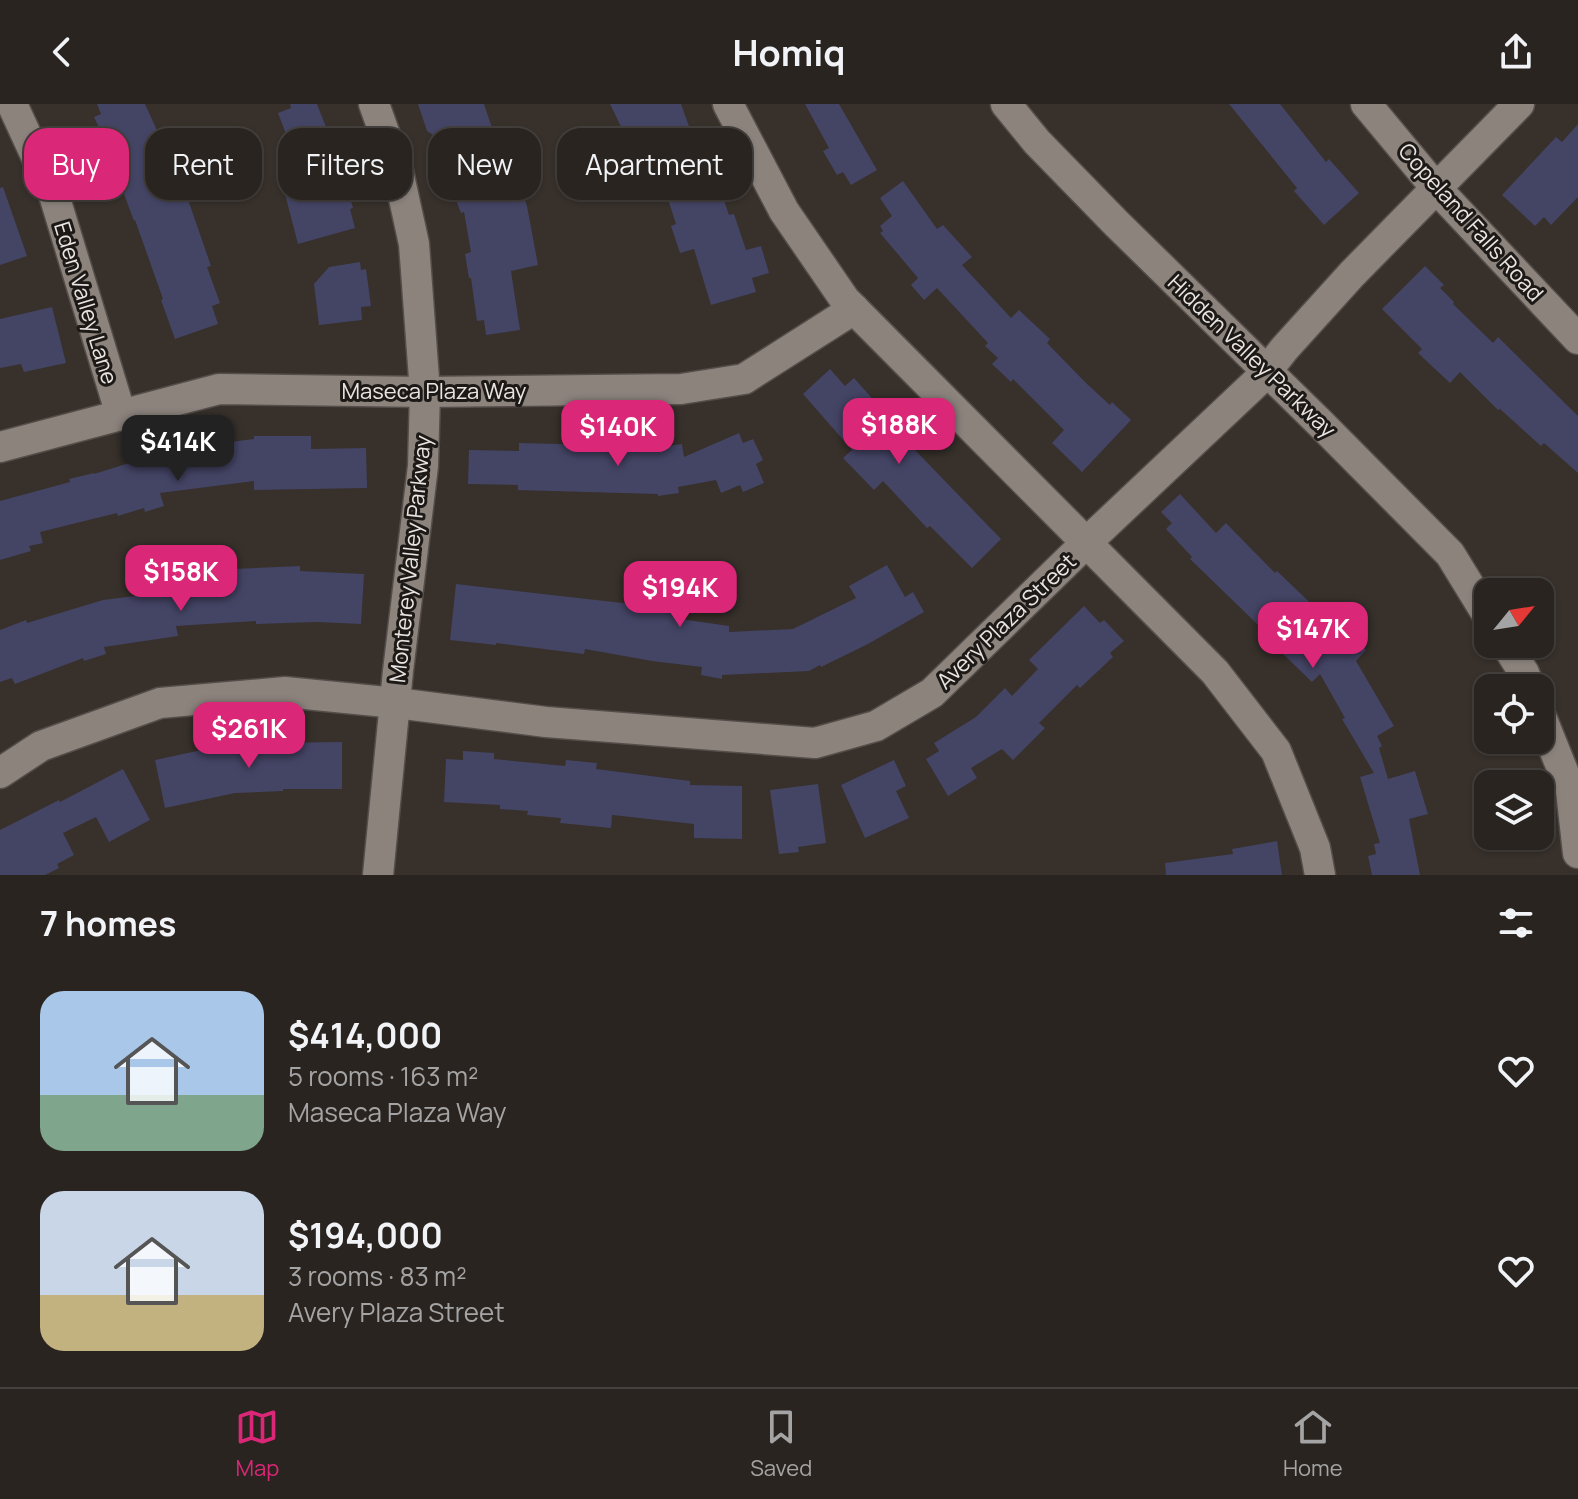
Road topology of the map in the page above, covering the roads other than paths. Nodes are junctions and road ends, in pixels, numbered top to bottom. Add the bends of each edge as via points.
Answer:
1 (12, 104) edge
2 (374, 104) edge
3 (728, 104) edge
4 (1006, 104) edge
5 (1366, 104) edge
6 (1519, 104) edge
7 (1436, 188) junction
8 (854, 309) junction
9 (1578, 339) edge
10 (1267, 371) junction
11 (425, 392) junction
12 (121, 415) junction
13 (0, 447) edge
14 (1086, 543) junction
15 (1474, 593) edge
16 (396, 703) junction
17 (1554, 749) edge
18 (0, 773) edge
19 (1578, 853) edge
20 (378, 875) edge
21 (1320, 875) edge

1 - 12 street, Eden Valley Lane via 54,195
2 - 11 street, Monterey Valley Parkway via 398,171 414,244
3 - 8 street via 784,211
4 - 10 street, Hidden Valley Parkway via 1096,203
5 - 7 street, Copeland Falls Road
6 - 7 street, Avery Plaza Street
7 - 9 street, Copeland Falls Road
7 - 10 street, Avery Plaza Street
8 - 11 street, Maseca Plaza Way via 744,379 681,389
8 - 14 street
10 - 14 street, Avery Plaza Street
10 - 15 street, Hidden Valley Parkway via 1450,554
11 - 12 street, Maseca Plaza Way via 219,389
11 - 16 street, Monterey Valley Parkway via 423,466
12 - 13 street, Maseca Plaza Way
14 - 16 street, Avery Plaza Street via 932,693 876,726 815,743 546,722
14 - 21 street via 1215,672 1276,751 1315,848
16 - 18 street, Avery Plaza Street via 285,692 160,703 41,746
16 - 20 street, Monterey Valley Parkway
17 - 19 street via 1571,791

